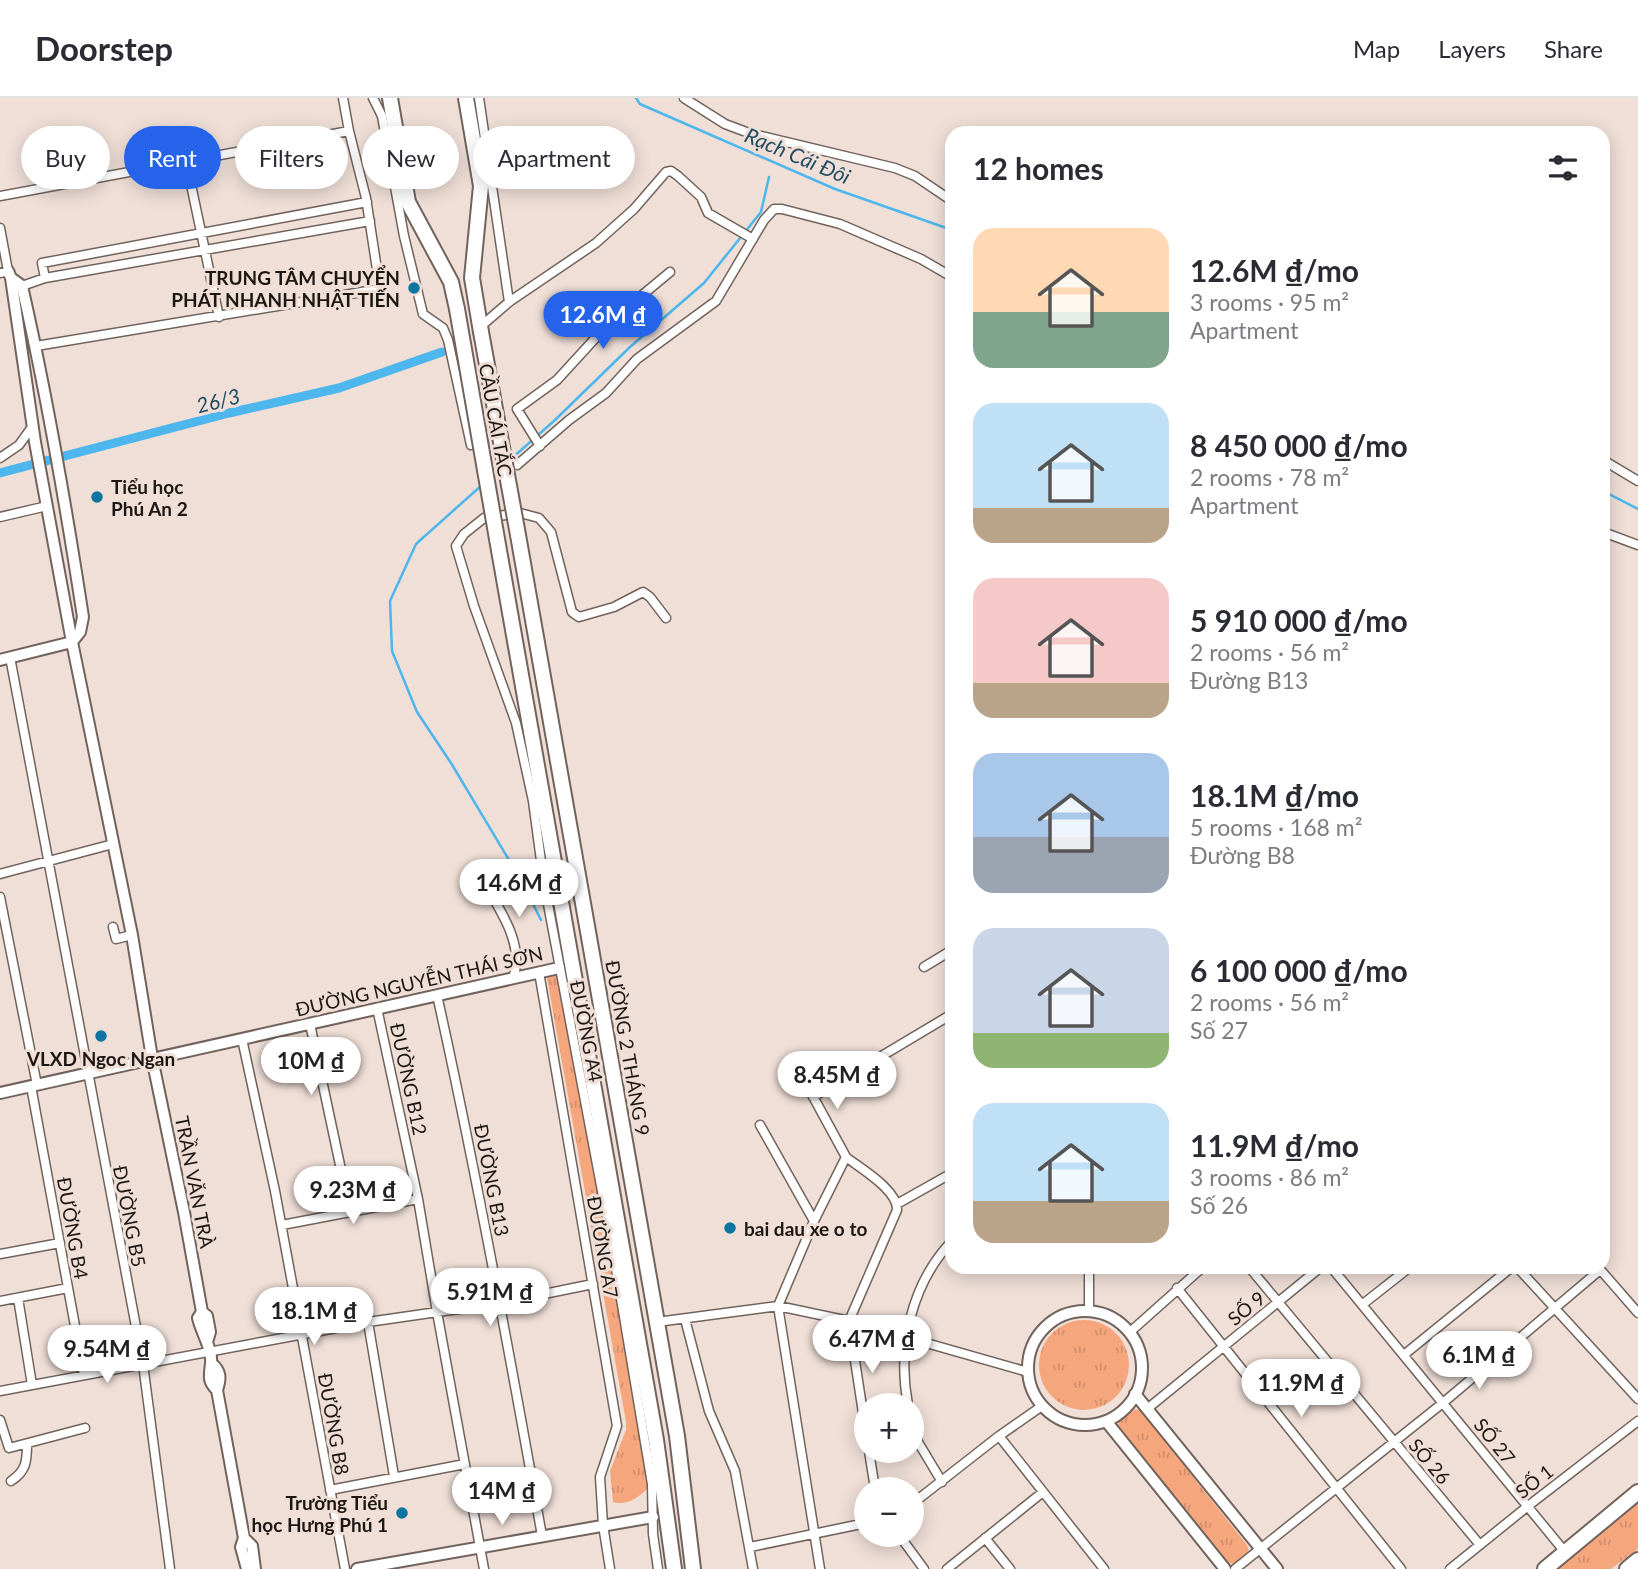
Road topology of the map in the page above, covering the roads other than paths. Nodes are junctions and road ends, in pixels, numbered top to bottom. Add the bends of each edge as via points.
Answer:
1 (343, 98) edge
2 (373, 98) edge
3 (390, 98) edge
4 (466, 98) edge
5 (479, 98) edge
6 (684, 98) edge
7 (349, 131) junction
8 (221, 155) edge
9 (124, 173) edge
10 (192, 189) edge
11 (0, 196) edge
12 (945, 196) edge
13 (367, 202) junction
14 (370, 222) junction
15 (0, 228) edge
16 (201, 233) junction
17 (750, 237) junction
18 (206, 250) junction
19 (670, 272) dead end
20 (945, 273) edge
21 (45, 278) junction
22 (11, 280) edge
23 (509, 302) junction
24 (219, 317) junction
25 (481, 329) junction
26 (36, 346) junction
27 (32, 427) junction
28 (538, 444) junction
29 (471, 445) dead end
30 (0, 458) edge
31 (1610, 464) edge
32 (517, 465) dead end
33 (1638, 481) edge
34 (47, 506) junction
35 (0, 517) edge
36 (518, 535) joint
37 (1610, 535) edge
38 (1638, 545) edge
39 (666, 618) dead end
40 (72, 642) junction
41 (5, 659) edge
42 (113, 844) junction
43 (48, 863) junction
44 (475, 867) dead end
45 (0, 874) edge
46 (0, 897) edge
47 (113, 927) dead end
48 (132, 935) junction
49 (945, 954) edge
50 (924, 967) dead end
51 (559, 968) junction
52 (539, 972) junction
53 (513, 978) junction
54 (437, 995) junction
55 (377, 1009) junction
56 (945, 1018) edge
57 (310, 1024) junction
58 (242, 1039) junction
59 (152, 1058) junction
60 (87, 1074) junction
61 (803, 1078) dead end
62 (34, 1086) junction
63 (0, 1093) edge
64 (813, 1097) junction
65 (760, 1125) dead end
66 (846, 1157) junction
67 (945, 1177) edge
68 (418, 1199) junction
69 (897, 1204) junction
70 (353, 1211) junction
71 (814, 1221) junction
72 (282, 1225) junction
73 (60, 1243) junction
74 (945, 1250) edge
75 (0, 1254) edge
76 (1089, 1274) edge
77 (1194, 1274) edge
78 (1255, 1274) edge
79 (1313, 1274) edge
80 (1337, 1274) edge
81 (1401, 1274) edge
82 (1503, 1274) edge
83 (1524, 1274) edge
84 (1593, 1274) edge
85 (1604, 1274) edge
86 (593, 1284) junction
87 (68, 1288) junction
88 (1177, 1288) junction
89 (18, 1298) junction
90 (0, 1301) edge
91 (1279, 1302) junction
92 (500, 1303) junction
93 (1363, 1304) junction
94 (778, 1306) junction
95 (1556, 1309) junction
96 (1089, 1311) junction
97 (437, 1312) junction
98 (1638, 1313) edge
99 (685, 1319) junction
100 (849, 1321) junction
101 (368, 1322) junction
102 (657, 1322) junction
103 (1130, 1332) junction
104 (302, 1335) junction
105 (905, 1338) junction
106 (1224, 1346) junction
107 (209, 1352) junction
108 (1405, 1354) junction
109 (143, 1364) junction
110 (1028, 1372) junction
111 (84, 1375) junction
112 (32, 1385) junction
113 (0, 1391) edge
114 (860, 1393) edge
115 (907, 1393) edge
116 (1135, 1394) junction
117 (1638, 1399) edge
118 (1444, 1402) junction
119 (1042, 1406) junction
120 (1147, 1409) junction
121 (0, 1420) edge
122 (1106, 1421) junction
123 (1638, 1421) edge
124 (85, 1428) dead end
125 (999, 1436) junction
126 (1394, 1441) junction
127 (27, 1444) junction
128 (924, 1452) edge
129 (465, 1464) junction
130 (394, 1476) junction
131 (11, 1481) dead end
132 (942, 1482) junction
133 (1337, 1487) junction
134 (330, 1490) junction
135 (1043, 1492) junction
136 (1638, 1492) edge
137 (924, 1495) edge
138 (1528, 1506) junction
139 (653, 1517) junction
140 (603, 1525) junction
141 (854, 1526) edge
142 (814, 1534) junction
143 (542, 1536) junction
144 (244, 1538) junction
145 (985, 1538) junction
146 (1480, 1545) junction
147 (481, 1547) junction
148 (750, 1547) junction
149 (908, 1547) edge
150 (1260, 1549) junction
151 (1565, 1552) junction
152 (1638, 1560) edge
153 (412, 1564) edge
154 (170, 1569) edge
155 (247, 1569) edge
156 (254, 1569) edge
157 (345, 1569) edge
158 (357, 1569) edge
159 (484, 1569) edge
160 (610, 1569) edge
161 (658, 1569) edge
162 (674, 1569) edge
163 (693, 1569) edge
164 (753, 1569) edge
165 (820, 1569) edge
166 (924, 1569) edge
167 (947, 1569) edge
168 (1010, 1569) edge
169 (1104, 1569) edge
170 (1225, 1569) edge
171 (1235, 1569) edge
172 (1277, 1569) edge
173 (1401, 1569) edge
174 (1450, 1569) edge
175 (1545, 1569) edge
176 (1627, 1569) edge

1 - 7 street
2 - 29 street via 382,116 423,314 443,328 448,340
3 - 162 highway, CẦU CÁI TẮC, bridge via 408,202 451,282 457,309 656,1440
4 - 25 highway via 481,186 472,278
5 - 23 street
6 - 12 street via 725,124 895,168
7 - 8 street
7 - 13 street
9 - 11 street
10 - 16 street
13 - 14 street
13 - 16 street
14 - 18 street
14 - 24 street via 380,289
15 - 22 street
16 - 18 street
16 - 21 street via 42,263
17 - 20 street via 770,211 782,209 840,224
17 - 23 street via 708,213 701,197 674,173 662,174 634,209 596,243
17 - 28 street via 716,301 638,359 606,393
18 - 21 street
18 - 24 street
19 - 28 street via 611,321 557,380 517,409
21 - 22 street
22 - 26 street
22 - 27 street, TRẦN VĂN TRÀ
23 - 25 street
24 - 26 street
25 - 36 highway, CẦU CÁI TẮC, bridge
26 - 40 street via 83,617
27 - 30 street via 19,445
27 - 34 street, TRẦN VĂN TRÀ
28 - 32 street
31 - 33 street
34 - 35 street
34 - 40 street, TRẦN VĂN TRÀ
36 - 102 highway, ĐƯỜNG 2 THÁNG 9
37 - 38 street
39 - 51 street, ĐƯỜNG A4 via 643,592 579,618 572,612 551,531 539,518 520,513 484,518 459,540 456,552 516,723
40 - 41 street
40 - 42 street, TRẦN VĂN TRÀ
41 - 43 street, ĐƯỜNG B5
42 - 43 street
42 - 48 street, TRẦN VĂN TRÀ
43 - 45 street
43 - 60 street, ĐƯỜNG B5
44 - 53 street via 517,952
46 - 62 street, ĐƯỜNG B4
47 - 48 street via 116,939
48 - 59 street, TRẦN VĂN TRÀ
49 - 50 street
51 - 52 street, ĐƯỜNG NGUYỄN THÁI SƠN
51 - 139 street, ĐƯỜNG A4 via 611,1239 652,1484
52 - 53 street, ĐƯỜNG NGUYỄN THÁI SƠN
52 - 86 street, ĐƯỜNG A7
53 - 54 street, ĐƯỜNG NGUYỄN THÁI SƠN
54 - 55 street, ĐƯỜNG NGUYỄN THÁI SƠN
54 - 92 street, ĐƯỜNG B13
55 - 57 street, ĐƯỜNG NGUYỄN THÁI SƠN
55 - 68 street, ĐƯỜNG B12
56 - 64 street
57 - 58 street, ĐƯỜNG NGUYỄN THÁI SƠN
57 - 70 street
58 - 59 street, ĐƯỜNG NGUYỄN THÁI SƠN
58 - 72 street, ĐƯỜNG B8
59 - 60 street, ĐƯỜNG NGUYỄN THÁI SƠN
59 - 107 street, TRẦN VĂN TRÀ via 202,1312 198,1318 201,1334
60 - 62 street, ĐƯỜNG NGUYỄN THÁI SƠN
60 - 109 street, ĐƯỜNG B5
61 - 64 street
62 - 63 street, ĐƯỜNG NGUYỄN THÁI SƠN
62 - 73 street, ĐƯỜNG B4
64 - 66 street
65 - 71 street
66 - 69 street via 891,1192
66 - 71 street
67 - 69 street
68 - 70 street
68 - 97 street, ĐƯỜNG B12
69 - 100 street
70 - 72 street
71 - 94 street
72 - 104 street, ĐƯỜNG B8
73 - 75 street
73 - 87 street, ĐƯỜNG B4
74 - 105 street via 924,1283
76 - 96 street
77 - 88 street
78 - 91 street, SỐ 26
79 - 91 street, SỐ 9
80 - 93 street, SỐ 27
81 - 93 street
82 - 108 street
83 - 95 street
84 - 95 street
85 - 98 street
86 - 92 street
86 - 140 street, ĐƯỜNG A7 via 617,1426 600,1477
87 - 89 street
87 - 111 street, ĐƯỜNG B4
88 - 103 street
88 - 106 street
89 - 90 street
89 - 112 street
91 - 106 street, SỐ 9
91 - 126 street, SỐ 26
92 - 97 street
92 - 143 street, ĐƯỜNG B13
93 - 108 street, SỐ 27
94 - 99 street
94 - 100 street
94 - 142 street
95 - 117 street
95 - 118 street
96 - 103 street via 1116,1320
96 - 110 street via 1064,1314 1049,1324 1029,1354
97 - 101 street
97 - 129 street, ĐƯỜNG B12
99 - 102 street
99 - 148 street via 709,1411 735,1471
100 - 105 street
100 - 114 street
101 - 104 street
101 - 130 street
102 - 163 highway, ĐƯỜNG 2 THÁNG 9
103 - 116 street via 1142,1362
104 - 107 street
104 - 134 street, ĐƯỜNG B8
105 - 110 street
105 - 115 street
106 - 120 street, SỐ 9
106 - 133 street
107 - 109 street
107 - 144 street, TRẦN VĂN TRÀ via 208,1371 216,1390
108 - 118 street, SỐ 27
109 - 111 street
109 - 154 street, ĐƯỜNG B5
110 - 119 street via 1032,1391
111 - 112 street
112 - 113 street
116 - 120 street
116 - 122 street via 1123,1410
118 - 126 street
118 - 138 street, SỐ 27
119 - 122 street via 1072,1424
119 - 125 street
120 - 150 street
121 - 127 street via 8,1446
122 - 170 street
123 - 138 street, SỐ 1
124 - 127 street
125 - 132 street
125 - 135 street
126 - 133 street
126 - 146 street, SỐ 26
127 - 131 street via 27,1463
128 - 132 street
129 - 130 street
129 - 147 street, ĐƯỜNG B12
130 - 134 street
132 - 137 street
133 - 150 street
133 - 173 street
134 - 157 street, ĐƯỜNG B8
135 - 145 street
135 - 169 street
136 - 151 highway
138 - 146 street, SỐ 1
138 - 151 street, SỐ 27
139 - 140 street
139 - 161 street, ĐƯỜNG A4
140 - 143 street
140 - 160 street, ĐƯỜNG A7
141 - 142 street
142 - 148 street
142 - 165 street
143 - 147 street
144 - 155 street, TRẦN VĂN TRÀ via 241,1548
144 - 156 street, TRẦN VĂN TRÀ via 251,1546
145 - 167 street
145 - 168 street
146 - 174 street, SỐ 1
147 - 153 street
147 - 159 street, ĐƯỜNG B12
148 - 164 street
149 - 166 street
150 - 171 street
150 - 172 street
151 - 175 highway
152 - 176 highway
153 - 158 street

